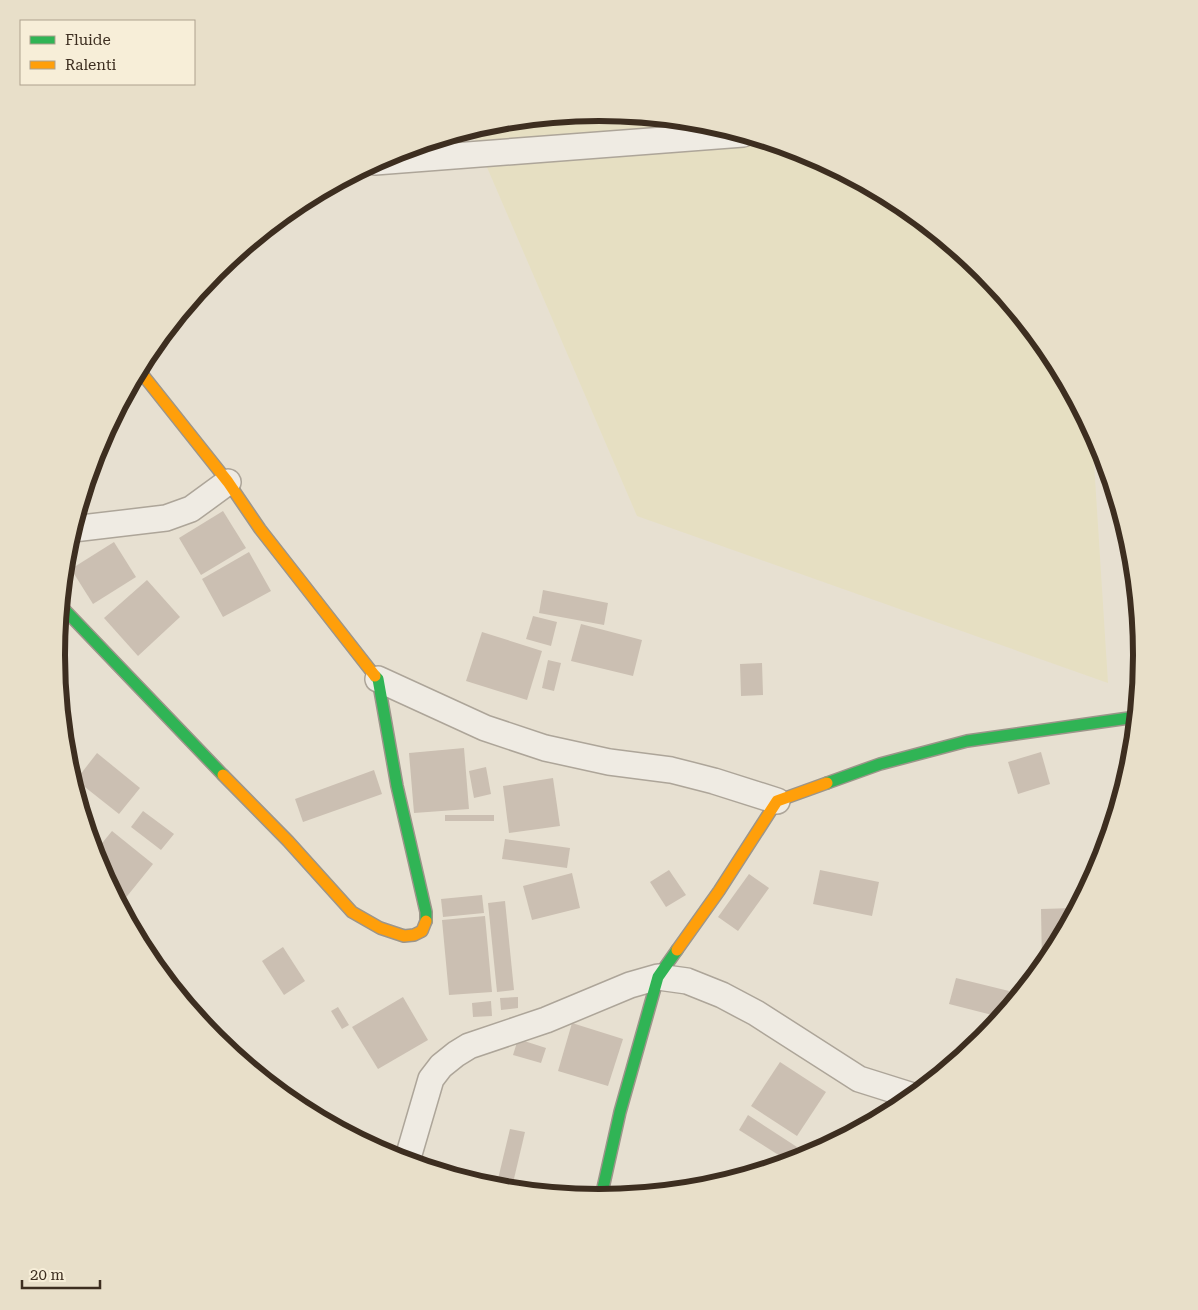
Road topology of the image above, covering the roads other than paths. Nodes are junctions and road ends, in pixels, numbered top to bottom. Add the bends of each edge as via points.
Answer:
1 (722, 136) edge
2 (400, 160) edge
3 (144, 376) edge
4 (228, 482) junction
5 (81, 527) edge
6 (67, 613) edge
7 (378, 679) junction
8 (1129, 718) edge
9 (777, 800) junction
10 (658, 977) junction
11 (904, 1093) edge
12 (409, 1154) edge
13 (603, 1189) edge

1 - 2 street
3 - 4 street
4 - 5 street via 191,509 166,518
4 - 7 street via 260,529
6 - 7 street via 288,841 352,912 395,935 410,936 424,927 426,909 397,786
7 - 9 street via 485,728 545,748 609,762 671,770
8 - 9 street via 967,741 880,764
9 - 10 street via 719,891
10 - 11 street via 687,981 722,995 859,1079
10 - 12 street via 468,1046 456,1054 431,1080
10 - 13 street via 620,1112

